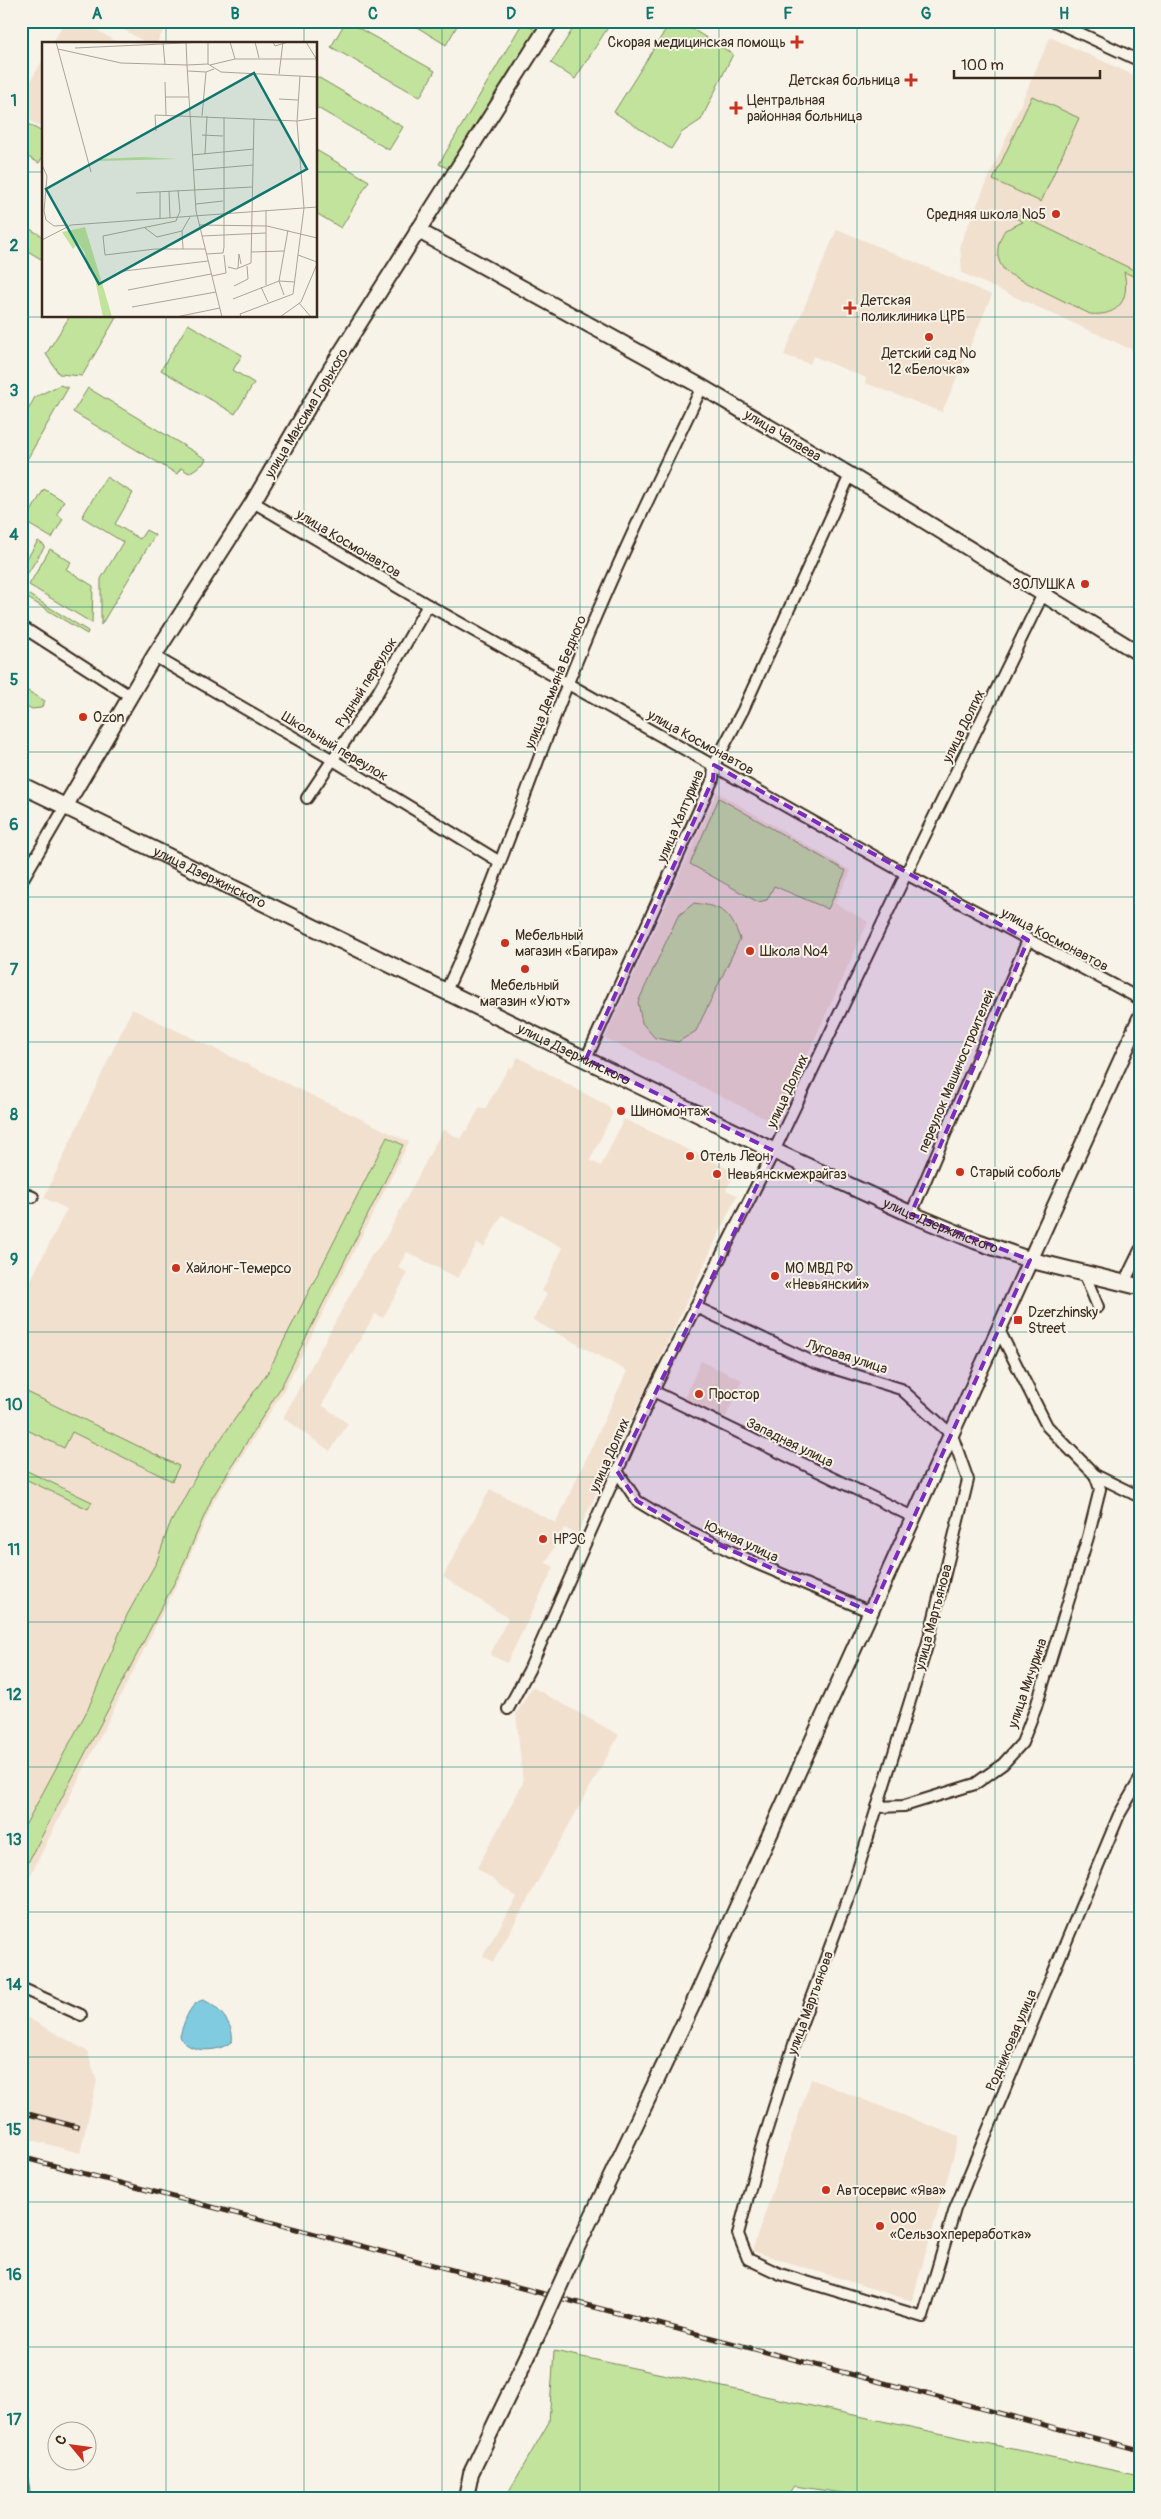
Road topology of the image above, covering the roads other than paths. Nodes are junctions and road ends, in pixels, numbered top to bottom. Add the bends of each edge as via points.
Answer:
1 (551, 21) edge
2 (1054, 21) edge
3 (1140, 61) edge
4 (417, 230) junction
5 (702, 387) junction
6 (850, 475) junction
7 (253, 502) junction
8 (1043, 594) junction
9 (428, 605) junction
10 (21, 626) edge
11 (1140, 654) edge
12 (154, 656) junction
13 (568, 684) junction
14 (130, 696) junction
15 (333, 760) junction
16 (714, 765) junction
17 (21, 786) edge
18 (307, 798) dead end
19 (65, 808) junction
20 (500, 862) junction
21 (906, 874) junction
22 (21, 882) edge
23 (1028, 940) junction
24 (446, 991) junction
25 (1140, 999) edge
26 (1140, 1018) edge
27 (586, 1059) junction
28 (774, 1151) junction
29 (21, 1192) edge
30 (33, 1197) dead end
31 (911, 1214) junction
32 (1140, 1250) edge
33 (1030, 1260) junction
34 (1084, 1273) junction
35 (1124, 1283) junction
36 (1140, 1287) edge
37 (696, 1307) junction
38 (1098, 1307) dead end
39 (999, 1330) junction
40 (653, 1391) junction
41 (952, 1435) junction
42 (617, 1471) junction
43 (1095, 1475) junction
44 (1140, 1497) edge
45 (915, 1518) junction
46 (871, 1612) junction
47 (508, 1709) dead end
48 (1140, 1779) edge
49 (877, 1807) junction
50 (21, 1988) edge
51 (81, 2016) dead end
52 (738, 2234) joint
53 (471, 2473) junction
54 (459, 2498) edge
55 (466, 2498) edge

1 - 4 street, улица Максима Горького
2 - 3 street
4 - 5 street, улица Чапаева
4 - 7 street, улица Максима Горького
5 - 6 street, улица Чапаева
5 - 13 street, улица Демьяна Бедного via 633,531
6 - 8 street, улица Чапаева
6 - 16 street, улица Халтурина via 744,710
7 - 9 street, улица Космонавтов
7 - 12 street, улица Максима Горького
8 - 11 street, улица Чапаева
8 - 21 street, улица Долгих
9 - 13 street, улица Космонавтов
9 - 15 street, Рудный переулок via 378,692
10 - 14 street
12 - 14 street, улица Максима Горького
12 - 15 street, Школьный переулок
13 - 16 street, улица Космонавтов
13 - 20 street, улица Демьяна Бедного
14 - 19 street, улица Максима Горького
15 - 18 street, Рудный переулок
15 - 20 street, Школьный переулок
16 - 21 street, улица Космонавтов
16 - 27 street, улица Халтурина via 713,779
17 - 19 main road, улица Дзержинского
19 - 22 street
19 - 24 main road, улица Дзержинского
20 - 24 street, улица Демьяна Бедного
21 - 23 street, улица Космонавтов
21 - 28 street, улица Долгих
23 - 25 street, улица Космонавтов
23 - 31 street, переулок Машиностроителей
24 - 27 main road, улица Дзержинского
26 - 33 street
27 - 28 main road, улица Дзержинского
28 - 31 main road, улица Дзержинского
28 - 37 street, улица Долгих
29 - 30 street
31 - 33 main road, улица Дзержинского
32 - 35 street
33 - 34 main road, улица Дзержинского
33 - 39 street
34 - 35 main road, улица Дзержинского
34 - 38 street
35 - 36 main road, улица Дзержинского
37 - 40 street, улица Долгих
37 - 41 street, Луговая улица via 813,1362 901,1388
39 - 41 street
39 - 43 street via 1047,1426
40 - 42 street, улица Долгих
40 - 45 street, Западная улица
41 - 45 street
41 - 49 street, улица Мартьянова via 968,1480 927,1646
42 - 46 street, Южная улица via 636,1501 675,1524 751,1561
42 - 47 street, улица Долгих via 529,1670
43 - 44 street
43 - 49 street, улица Мичурина via 1100,1489 1088,1536 1022,1743 1003,1764 975,1784 904,1806
45 - 46 street
46 - 53 street, bridge via 692,2006
48 - 52 street, Родниковая улица via 1119,1815 955,2209 923,2317 780,2274 748,2259
49 - 52 street, улица Мартьянова via 854,1882 794,2044
50 - 51 street
53 - 54 street
53 - 55 street

